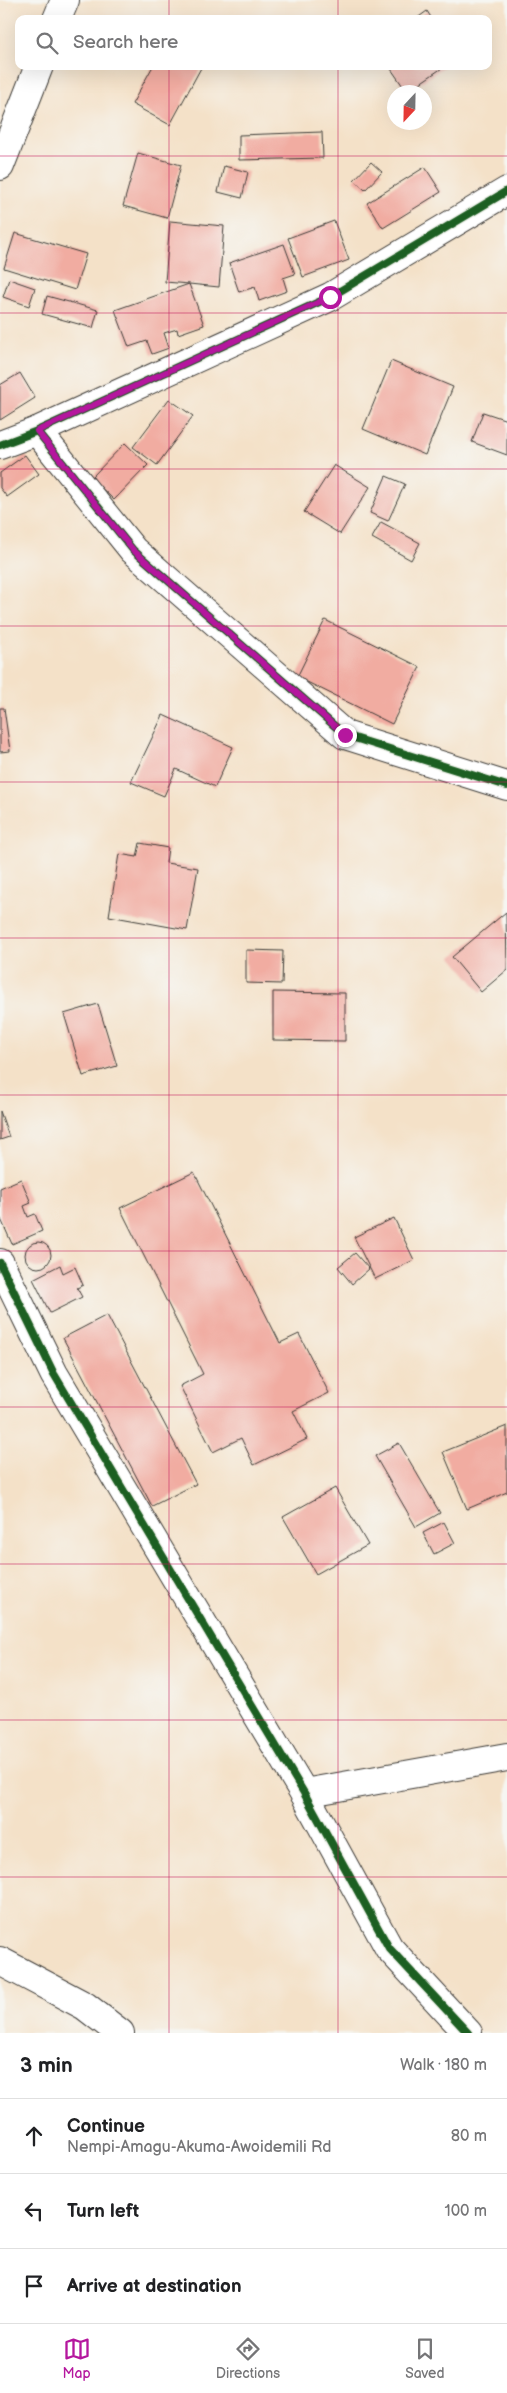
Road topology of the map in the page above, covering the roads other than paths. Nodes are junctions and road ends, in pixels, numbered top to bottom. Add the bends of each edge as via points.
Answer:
1 (65, 0) edge
2 (59, 15) edge
3 (37, 70) edge
4 (0, 166) edge
5 (507, 191) edge
6 (37, 431) junction
7 (0, 445) edge
8 (507, 786) edge
9 (0, 1262) edge
10 (507, 1757) edge
11 (304, 1793) junction
12 (0, 1960) edge
13 (120, 2033) edge
14 (468, 2033) edge

1 - 2 street
3 - 4 street
5 - 6 street via 330,297
6 - 7 street
6 - 8 street via 133,550 345,735
9 - 11 street via 54,1374
10 - 11 street
11 - 14 street via 389,1948
12 - 13 street via 85,2006

